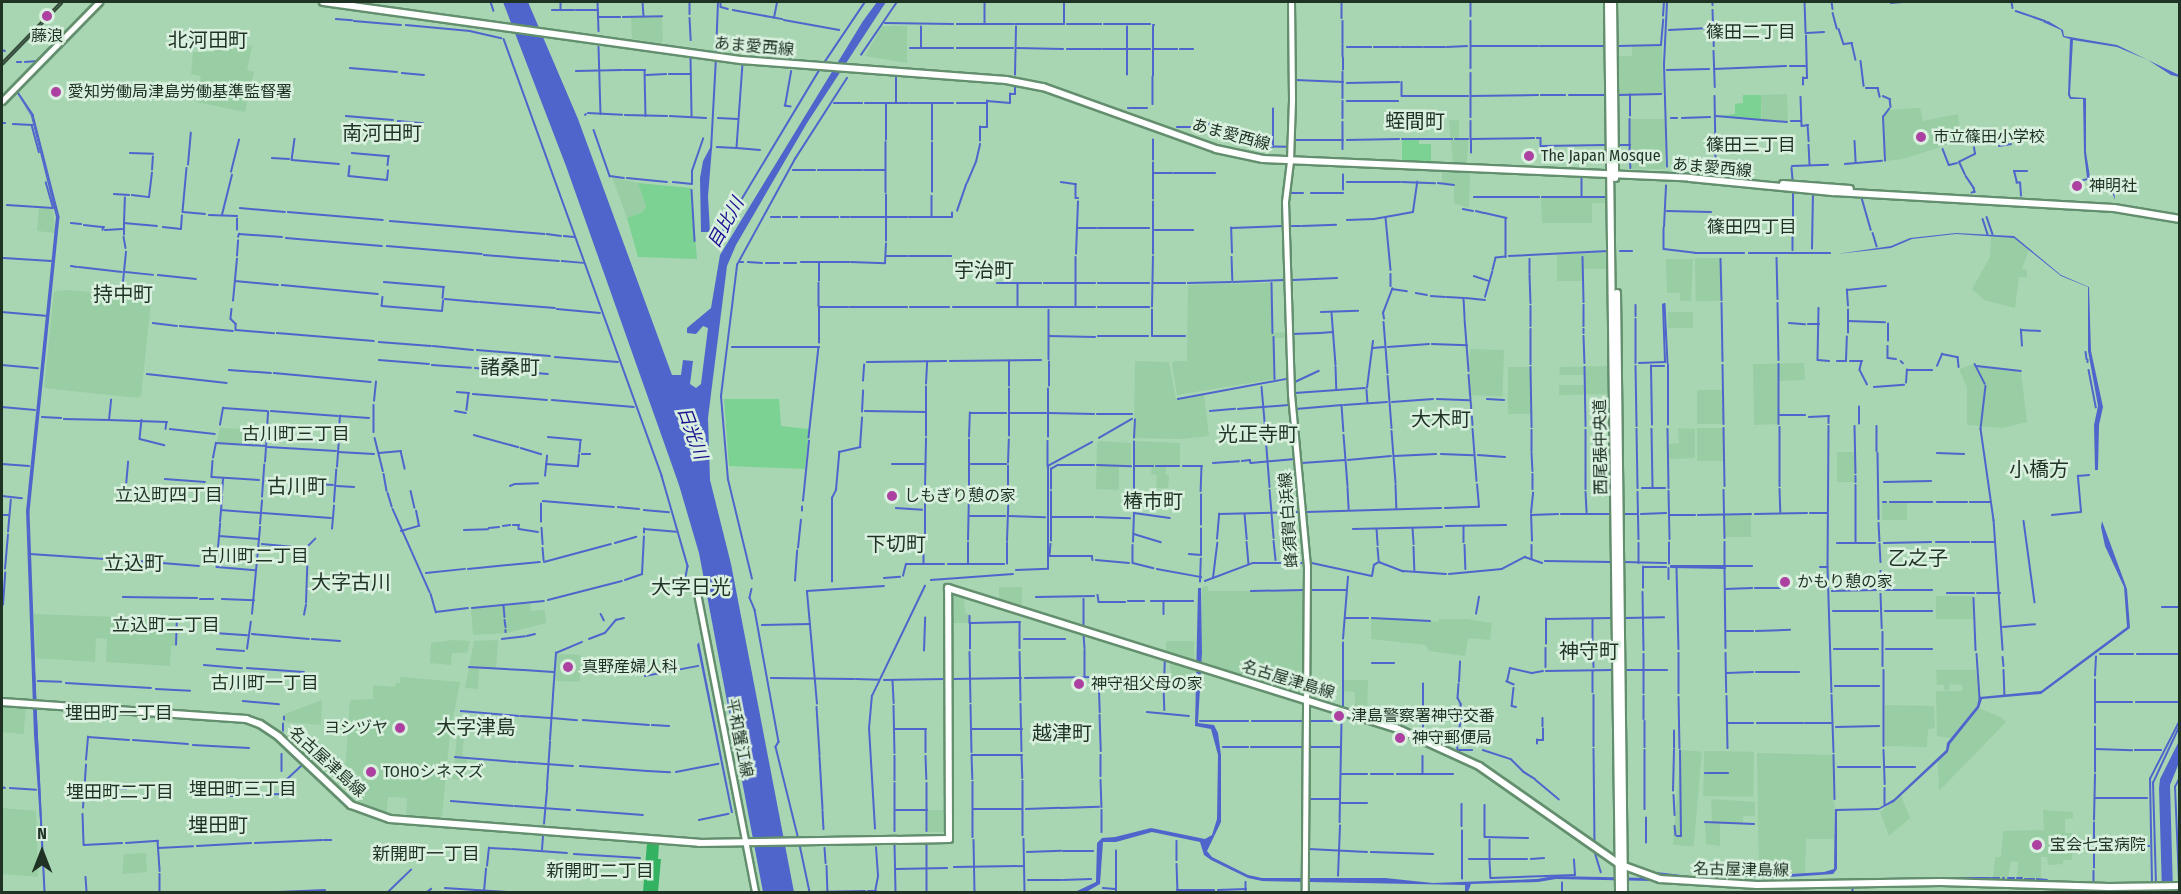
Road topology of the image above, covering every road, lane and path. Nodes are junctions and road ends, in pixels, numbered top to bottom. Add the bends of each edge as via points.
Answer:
1 (99, 2) edge
2 (323, 2) edge
3 (347, 2) edge
4 (1291, 2) edge
5 (1611, 2) edge
6 (506, 26) junction
7 (2, 101) edge
8 (1290, 160) junction
9 (1613, 174) junction
10 (2180, 218) edge
11 (696, 588) dead end
12 (1306, 700) junction
13 (2, 702) edge
14 (745, 842) junction
15 (1622, 865) junction
16 (1622, 879) junction
17 (2180, 886) edge
18 (755, 892) edge
19 (1305, 892) edge
20 (1619, 892) edge
21 (1624, 892) edge

1 - 7 main road
2 - 6 main road, あま愛西線
3 - 6 main road, あま愛西線
4 - 8 main road, 蜂須賀白浜線
5 - 9 main road, 西尾張中央道
6 - 8 main road, あま愛西線 via 716,55 1000,75 1028,80 1221,147
8 - 9 main road, あま愛西線
8 - 12 main road, 蜂須賀白浜線 via 1285,202 1290,381 1307,567
9 - 10 main road, あま愛西線 via 1716,179 1834,192 2115,208
9 - 15 main road, 西尾張中央道
11 - 14 main road, 平和蟹江線
12 - 14 main road, 名古屋津島線 via 948,588 949,839
12 - 15 main road, 名古屋津島線 via 1396,728 1479,766
12 - 19 main road, 蜂須賀白浜線
13 - 14 main road, 名古屋津島線 via 246,719 279,737 351,805 382,818 651,840
14 - 18 main road, 平和蟹江線
15 - 16 main road, 西尾張中央道
15 - 17 main road, 名古屋津島線 via 1685,882 1747,885 1996,882
16 - 20 main road, 西尾張中央道
16 - 21 main road, 西尾張中央道

